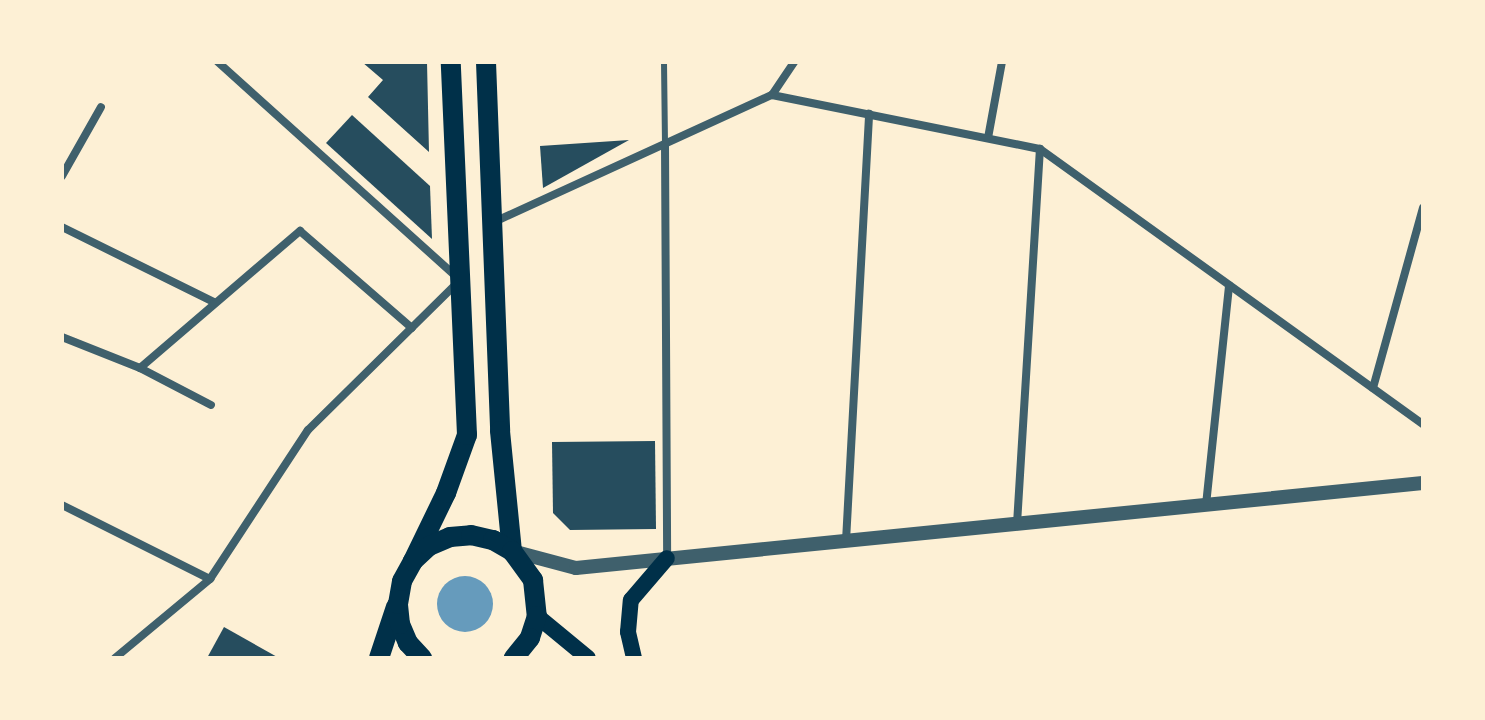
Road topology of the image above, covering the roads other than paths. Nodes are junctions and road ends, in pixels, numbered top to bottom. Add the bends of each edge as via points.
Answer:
1 (218, 62) edge
2 (451, 62) edge
3 (486, 62) edge
4 (664, 62) edge
5 (794, 62) edge
6 (1002, 62) edge
7 (772, 95) junction
8 (101, 107) dead end
9 (869, 114) junction
10 (988, 138) junction
11 (665, 144) junction
12 (1040, 149) junction
13 (62, 176) edge
14 (1423, 208) edge
15 (492, 223) junction
16 (62, 227) edge
17 (460, 280) junction
18 (1229, 285) junction
19 (214, 302) junction
20 (412, 328) junction
21 (62, 337) edge
22 (140, 368) junction
23 (1373, 388) junction
24 (211, 405) dead end
25 (1423, 424) edge
26 (1423, 483) edge
27 (62, 505) edge
28 (1206, 505) junction
29 (1017, 524) junction
30 (846, 541) junction
31 (512, 551) junction
32 (667, 558) junction
33 (413, 561) junction
34 (210, 579) junction
35 (398, 604) junction
36 (537, 616) junction
37 (115, 658) edge
38 (379, 658) edge
39 (422, 658) edge
40 (514, 658) edge
41 (588, 658) edge
42 (634, 658) edge

1 - 17 street
2 - 17 main road
3 - 15 main road
4 - 11 lane
5 - 7 street
6 - 10 street
7 - 9 street
7 - 11 street
8 - 13 street
9 - 10 street
9 - 30 street
10 - 12 street
11 - 15 street
11 - 32 street
12 - 18 street
12 - 29 street
14 - 23 street
15 - 31 main road via 500,431
16 - 19 street
17 - 20 street
17 - 33 main road via 467,435
18 - 23 street
18 - 28 street
19 - 20 street via 300,231
19 - 22 street
20 - 34 street via 308,430
21 - 22 street
22 - 24 street
23 - 25 street
26 - 28 street
27 - 34 street
28 - 29 street
29 - 30 street
30 - 32 street
31 - 32 street via 576,568
31 - 33 main road via 471,535 450,537
31 - 36 main road via 533,580
32 - 42 main road via 631,600 628,632
33 - 35 main road
34 - 37 street
35 - 38 main road
35 - 39 main road via 404,633
36 - 40 main road via 530,638
36 - 41 main road

